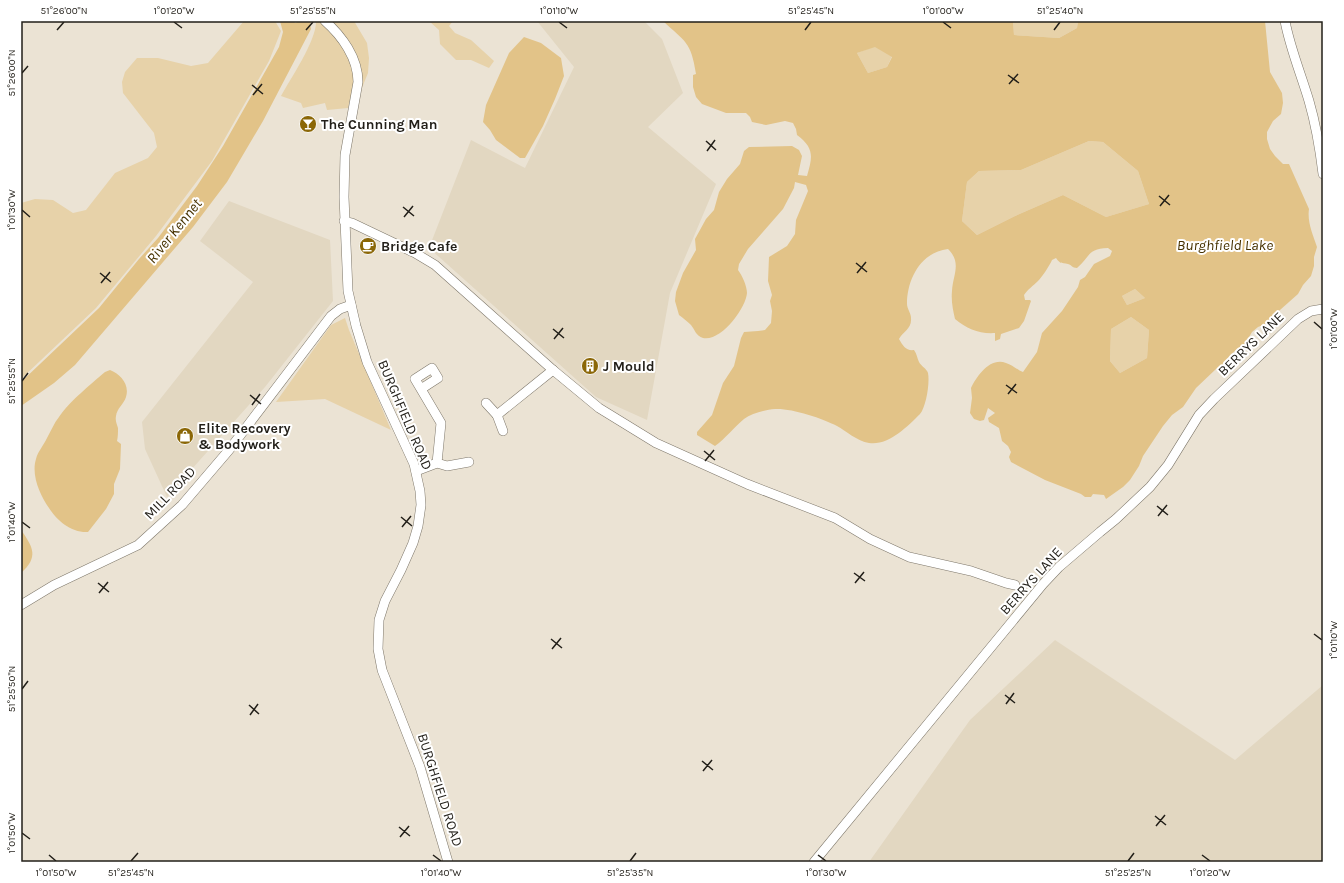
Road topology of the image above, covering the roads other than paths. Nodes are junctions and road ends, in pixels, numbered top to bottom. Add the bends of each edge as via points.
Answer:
1 (1285, 21) edge
2 (325, 22) edge
3 (1323, 174) edge
4 (344, 221) junction
5 (1323, 304) edge
6 (351, 305) junction
7 (1323, 309) edge
8 (553, 370) junction
9 (421, 389) dead end
10 (486, 403) dead end
11 (497, 415) junction
12 (503, 431) dead end
13 (469, 462) dead end
14 (437, 463) junction
15 (416, 471) junction
16 (1015, 585) dead end
17 (21, 604) edge
18 (448, 862) edge
19 (814, 862) edge

1 - 3 street via 1297,67 1310,102
2 - 4 street, BURGHFIELD ROAD via 343,42 358,73 345,155
4 - 6 street, BURGHFIELD ROAD
4 - 8 street via 415,253 435,265
5 - 7 street
6 - 15 street, BURGHFIELD ROAD via 367,362
6 - 17 street, MILL ROAD via 331,316 228,450 182,505 138,544
7 - 19 street, BERRYS LANE via 1311,311 1298,319 1214,399 1199,415 1168,465 1150,487 1043,584
8 - 11 street
8 - 16 street via 599,408 656,443 747,484 835,518 870,540 909,557 971,571 1007,587
9 - 14 street via 441,423
10 - 11 street
11 - 12 street
13 - 14 street via 447,466
14 - 15 street
15 - 18 street, BURGHFIELD ROAD via 422,505 418,526 413,543 382,610 378,649 382,670 420,767

